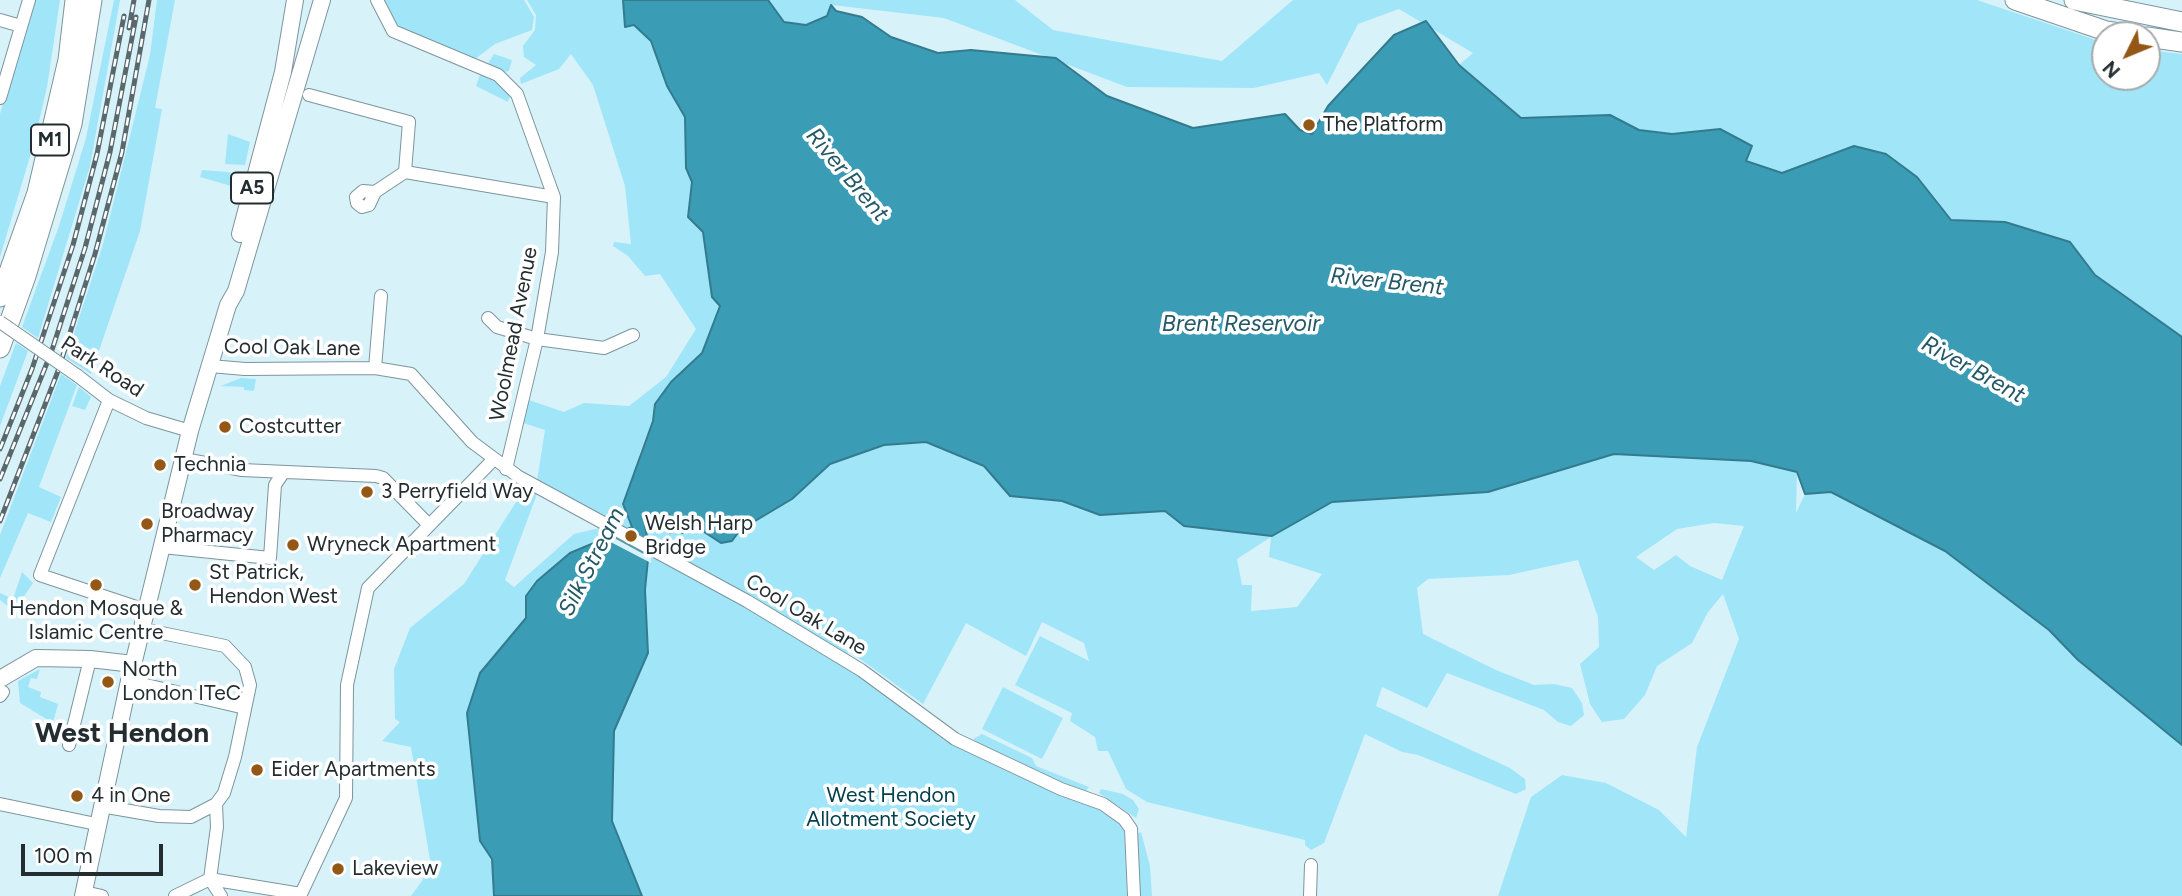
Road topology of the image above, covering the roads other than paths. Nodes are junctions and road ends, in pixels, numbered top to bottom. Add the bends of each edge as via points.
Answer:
1 (29, 0) edge
2 (66, 0) edge
3 (75, 0) edge
4 (92, 0) edge
5 (103, 0) edge
6 (295, 0) edge
7 (301, 0) edge
8 (315, 0) edge
9 (322, 0) edge
10 (377, 0) edge
11 (2015, 0) edge
12 (2074, 0) edge
13 (0, 20) edge
14 (2182, 22) edge
15 (21, 26) junction
16 (2091, 26) edge
17 (2161, 39) edge
18 (2182, 42) edge
19 (83, 66) junction
20 (291, 74) junction
21 (309, 95) dead end
22 (0, 98) edge
23 (405, 172) junction
24 (374, 192) dead end
25 (554, 197) junction
26 (7, 275) junction
27 (381, 296) dead end
28 (0, 297) edge
29 (488, 318) dead end
30 (0, 322) edge
31 (634, 335) dead end
32 (537, 339) junction
33 (0, 348) edge
34 (210, 366) junction
35 (375, 368) junction
36 (109, 400) junction
37 (190, 431) junction
38 (184, 459) junction
39 (493, 460) junction
40 (506, 469) junction
41 (283, 473) junction
42 (429, 525) junction
43 (162, 547) junction
44 (148, 611) junction
45 (142, 629) junction
46 (90, 659) junction
47 (133, 664) junction
48 (129, 681) junction
49 (1, 689) edge
50 (245, 708) junction
51 (69, 745) dead end
52 (0, 804) edge
53 (216, 804) junction
54 (101, 806) junction
55 (96, 824) junction
56 (1311, 865) dead end
57 (210, 879) junction
58 (84, 894) edge
59 (102, 896) edge
60 (175, 896) edge
61 (221, 896) edge
62 (1134, 896) edge
63 (1310, 896) edge

1 - 15 street
2 - 26 highway, M1 via 49,115
3 - 26 highway, M1 via 56,118 37,193
4 - 19 highway, M1
5 - 19 highway, M1
6 - 20 main road
7 - 20 main road, A5
8 - 20 main road, A5
9 - 20 main road
10 - 25 street, Woolmead Avenue via 393,32 498,75 517,94
11 - 16 highway
12 - 14 highway
13 - 15 street
15 - 22 street
17 - 18 highway
19 - 33 highway, M1 via 52,196
20 - 34 main road, A5 via 228,286 228,305
21 - 23 street via 409,122
23 - 24 street
23 - 25 street
25 - 32 street, Woolmead Avenue via 552,252
26 - 28 highway, M1
27 - 35 street
29 - 32 street via 497,327
30 - 36 street, Park Road, bridge
31 - 32 street via 604,348
32 - 40 street, Woolmead Avenue
34 - 35 street, Cool Oak Lane
34 - 37 main road, A5
35 - 39 street, Cool Oak Lane via 401,371 418,379
36 - 37 street, Park Road via 146,418
36 - 44 street via 40,575
37 - 38 main road, A5
38 - 41 street
38 - 43 main road, A5
39 - 40 street, Cool Oak Lane
39 - 42 street
40 - 62 street, Cool Oak Lane via 614,526 861,670 955,739 1103,804 1131,829
41 - 42 street via 376,475
41 - 43 street via 275,485 270,558
42 - 57 street via 368,588 347,685 346,798 301,894
43 - 44 main road, A5
44 - 45 main road, A5
45 - 47 main road, A5
45 - 50 street via 225,646 238,657 249,677
46 - 47 main road
46 - 49 main road via 36,658
46 - 51 street
47 - 48 main road, A5
48 - 50 street
48 - 54 main road, A5
50 - 53 street via 228,783
52 - 55 street
53 - 54 street via 191,817
53 - 57 street
54 - 55 main road, A5
55 - 58 main road, A5
56 - 63 street
57 - 60 street
57 - 61 street
58 - 59 street

